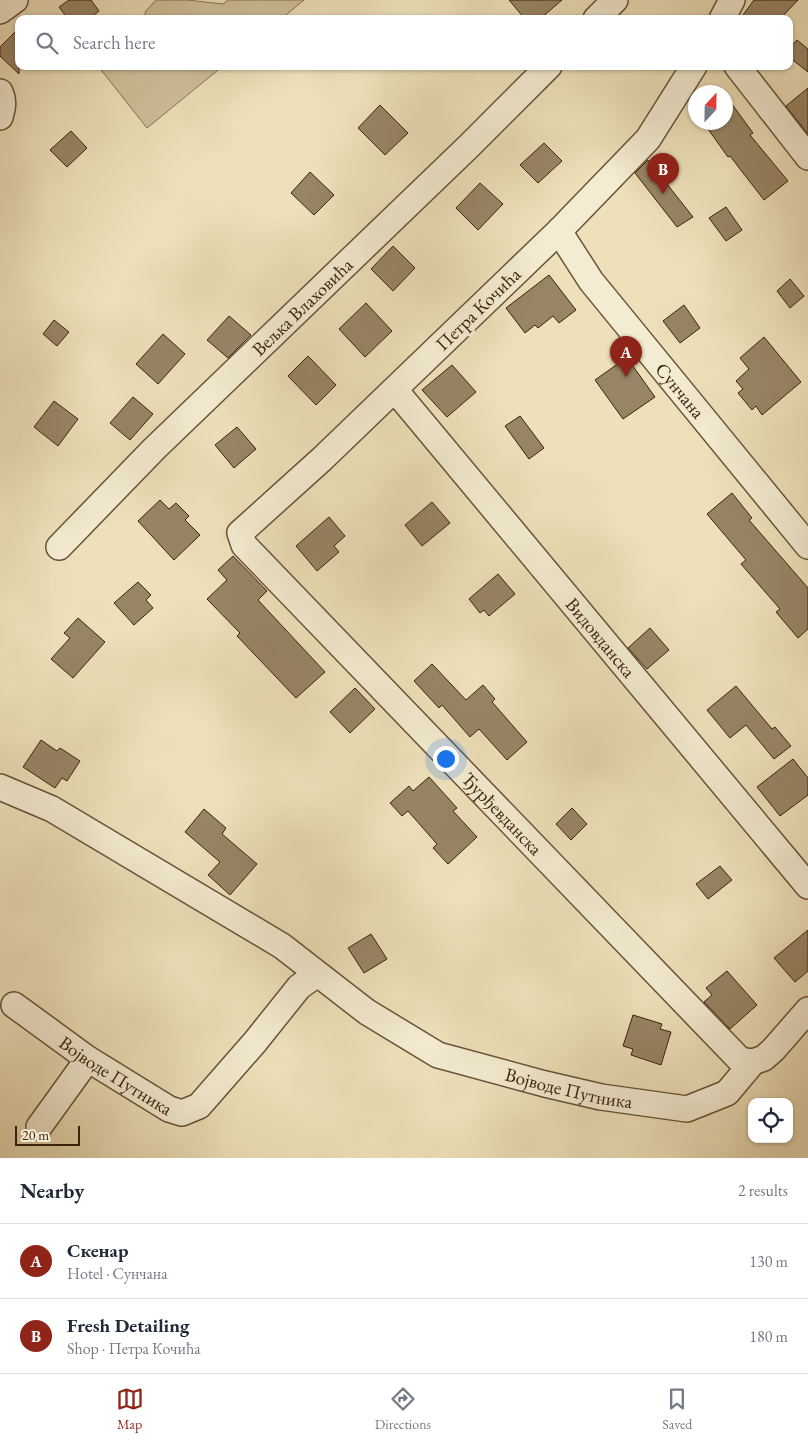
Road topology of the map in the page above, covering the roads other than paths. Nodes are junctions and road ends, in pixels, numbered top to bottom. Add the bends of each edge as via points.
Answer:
1 (15, 0) edge
2 (615, 0) edge
3 (732, 0) edge
4 (0, 11) edge
5 (600, 15) edge
6 (724, 15) edge
7 (545, 70) edge
8 (691, 70) edge
9 (740, 70) edge
10 (0, 92) edge
11 (0, 117) edge
12 (808, 157) edge
13 (560, 230) junction
14 (395, 390) junction
15 (240, 533) joint
16 (808, 546) edge
17 (59, 547) dead end
18 (0, 787) edge
19 (808, 886) edge
20 (317, 974) junction
21 (14, 1005) dead end
22 (808, 1010) edge
23 (88, 1059) junction
24 (753, 1062) junction
25 (39, 1127) dead end

1 - 4 street
2 - 5 street
3 - 6 street
7 - 17 street, Вељка Влаховића via 154,449
8 - 13 street, Петра Кочића via 648,139
9 - 12 street
10 - 11 street via 3,99
13 - 14 street, Петра Кочића
13 - 16 street, Сунчана via 591,281
14 - 15 street, Петра Кочића
14 - 19 street, Видовданска
15 - 24 street, Ђурђевданска via 244,545 726,1046 740,1060
18 - 20 street, Војводе Путника via 52,809 103,838 282,946
20 - 23 street, Војводе Путника via 299,987 199,1106 182,1113 169,1109
20 - 24 street, Војводе Путника via 367,1012 438,1055 601,1096 688,1109 726,1093
21 - 23 street, Војводе Путника
22 - 24 street, Војводе Путника via 773,1050
23 - 25 street

